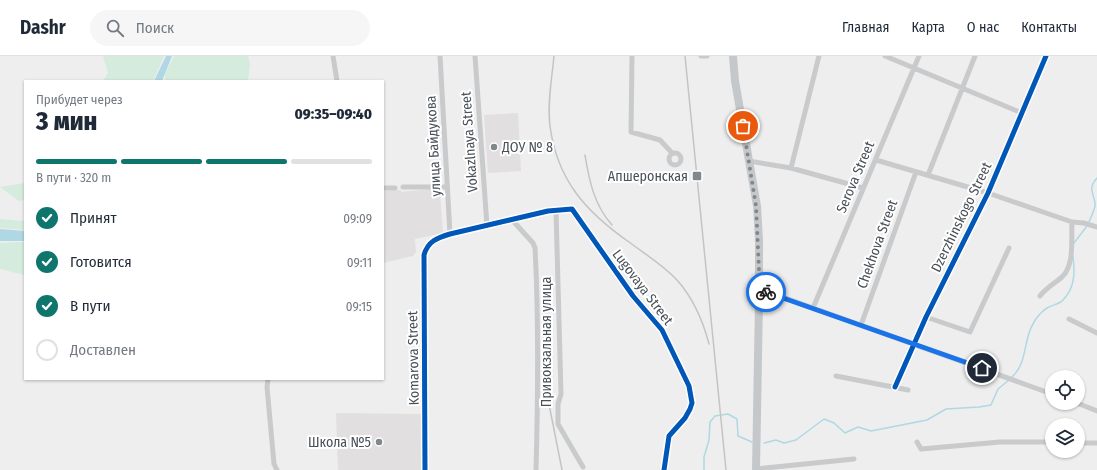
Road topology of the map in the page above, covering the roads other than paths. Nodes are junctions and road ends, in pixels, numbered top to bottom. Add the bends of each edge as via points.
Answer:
1 (333, 56) edge
2 (440, 56) edge
3 (475, 56) edge
4 (632, 56) edge
5 (701, 56) edge
6 (706, 56) edge
7 (733, 56) edge
8 (819, 56) edge
9 (886, 56) edge
10 (919, 56) edge
11 (976, 56) edge
12 (1046, 56) edge
13 (914, 68) junction
14 (337, 80) edge
15 (962, 88) junction
16 (1022, 113) junction
17 (672, 153) dead end
18 (876, 160) junction
19 (749, 161) junction
20 (792, 168) junction
21 (916, 172) junction
22 (928, 175) junction
23 (403, 187) dead end
24 (447, 187) junction
25 (384, 188) edge
26 (394, 188) dead end
27 (863, 188) junction
28 (988, 193) junction
29 (556, 211) junction
30 (513, 221) junction
31 (1072, 222) junction
32 (487, 226) junction
33 (1094, 226) edge
34 (450, 234) junction
35 (1009, 248) dead end
36 (760, 291) junction
37 (1040, 296) dead end
38 (813, 308) junction
39 (926, 317) junction
40 (1070, 319) dead end
41 (861, 325) junction
42 (1097, 334) edge
43 (915, 344) junction
44 (836, 376) dead end
45 (268, 380) edge
46 (895, 387) junction
47 (908, 390) dead end
48 (1045, 391) edge
49 (1085, 406) edge
50 (1097, 411) edge
51 (917, 442) dead end
52 (1045, 442) edge
53 (1085, 443) edge
54 (1097, 443) edge
55 (854, 459) dead end
56 (583, 467) dead end
57 (277, 470) edge
58 (425, 470) edge
59 (536, 470) edge
60 (664, 470) edge
61 (756, 470) edge

1 - 14 street
2 - 24 street, улица Байдукова
3 - 32 street, Vokazlnaya Street
4 - 17 street via 631,132 660,140
5 - 6 street
7 - 19 main road
8 - 20 street
9 - 13 street
10 - 13 street, Serova Street
11 - 15 street
12 - 16 street, Dzerzhinskogo Street
13 - 15 street
13 - 18 street, Serova Street
15 - 16 street
15 - 22 street
16 - 28 street, Dzerzhinskogo Street
18 - 21 street
18 - 27 street, Serova Street
19 - 20 street
19 - 36 main road via 756,206
20 - 27 street
21 - 22 street
21 - 41 street, Chekhova Street
22 - 28 street
23 - 24 street
24 - 34 street, улица Байдукова
25 - 26 street
27 - 38 street, Serova Street
28 - 31 street
28 - 39 street, Dzerzhinskogo Street
29 - 30 street
29 - 56 street, Привокзальная улица via 561,394 558,424
29 - 60 street, Lugovaya Street via 572,209 629,290 662,330 689,386 692,403 685,418 669,436
30 - 32 street
30 - 59 street, Привокзальная улица via 534,248 538,305
31 - 33 street
31 - 37 street via 1070,265 1063,276 1046,288
32 - 34 street
34 - 58 street, Komarova Street via 436,238 427,246 424,255
35 - 39 street via 970,332
36 - 38 street
36 - 61 main road
38 - 41 street
39 - 43 street, Dzerzhinskogo Street
40 - 42 street
41 - 43 street
43 - 46 street, Dzerzhinskogo Street
43 - 48 street
44 - 46 street
45 - 57 street via 274,464
46 - 47 street
49 - 50 street
51 - 52 street via 921,449 1000,442
53 - 54 street
55 - 61 street

